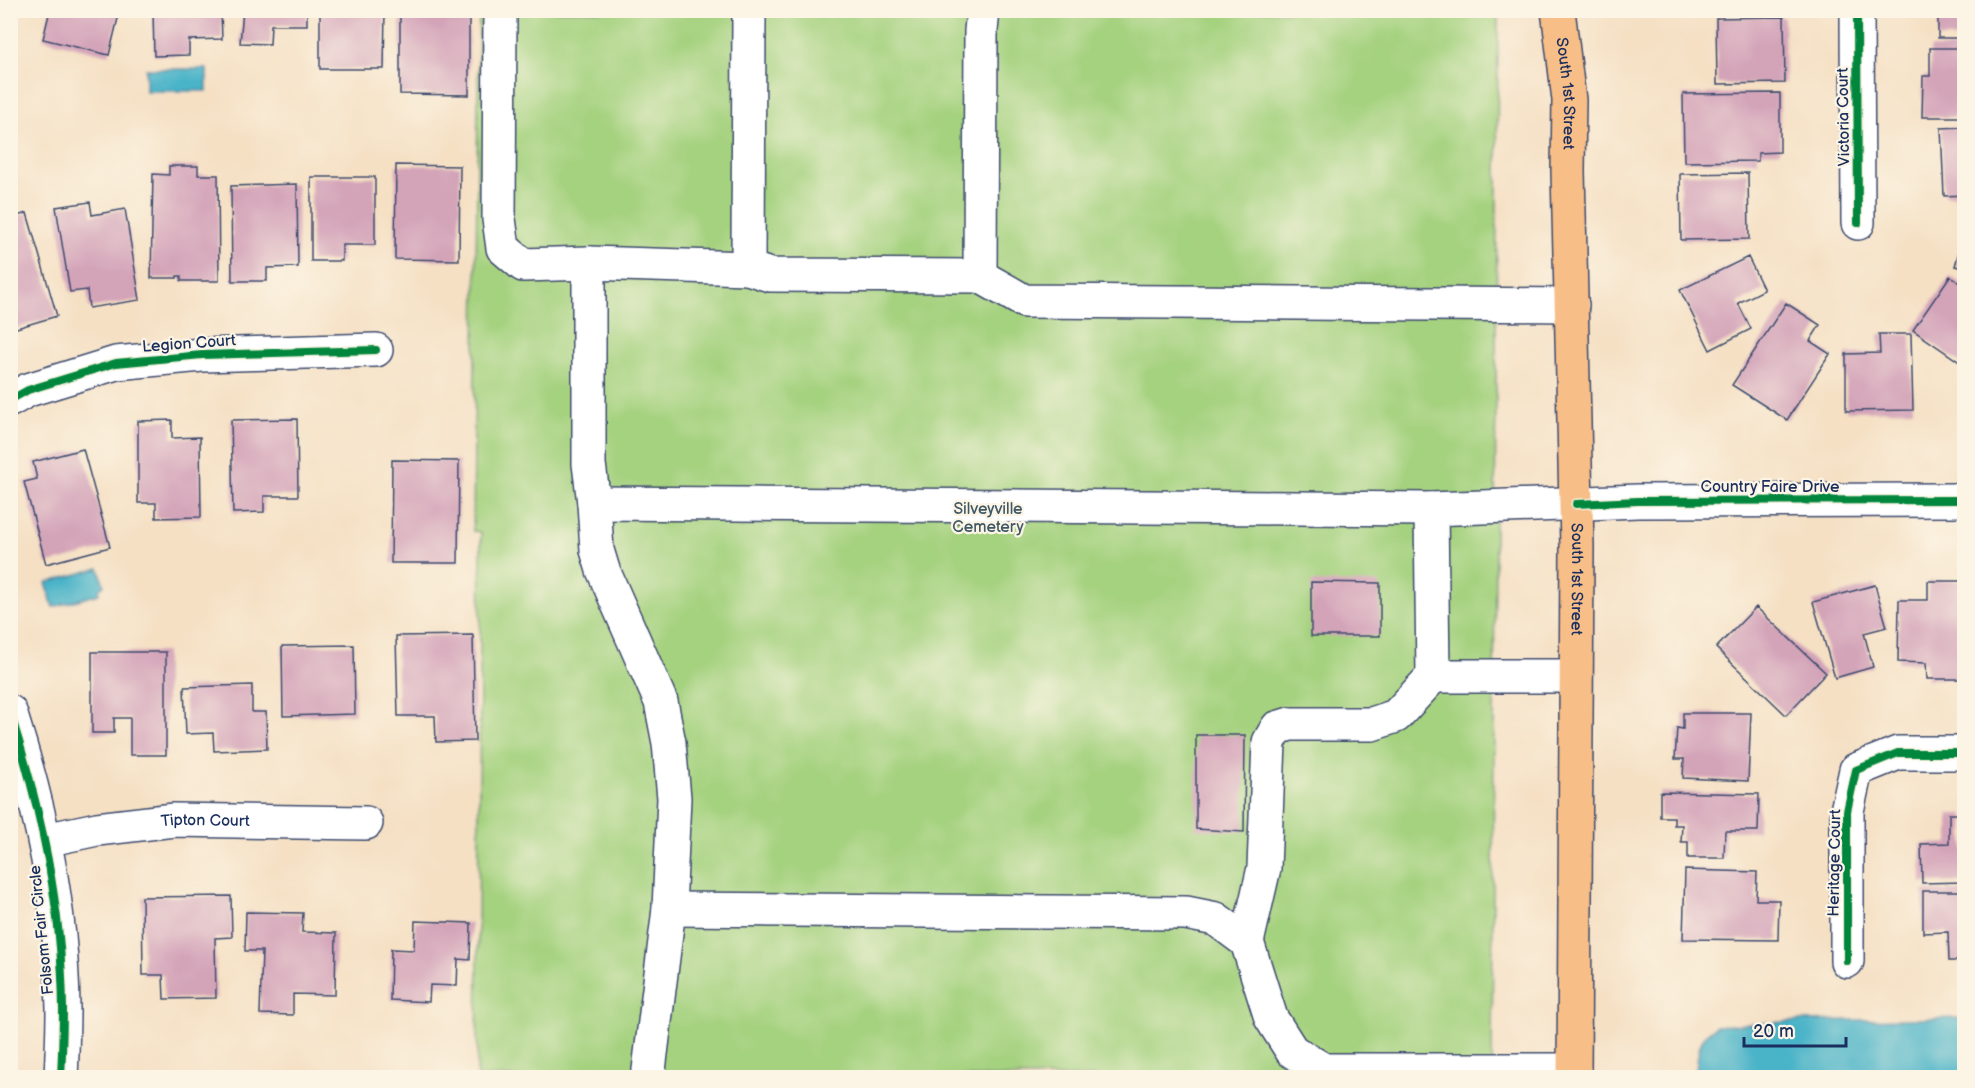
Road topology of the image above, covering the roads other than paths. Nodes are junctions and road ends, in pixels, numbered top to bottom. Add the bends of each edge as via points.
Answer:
1 (500, 10) edge
2 (749, 10) edge
3 (983, 10) edge
4 (1558, 10) edge
5 (1857, 10) edge
6 (1858, 223) dead end
7 (589, 263) junction
8 (748, 268) junction
9 (980, 276) junction
10 (1572, 305) junction
11 (376, 350) dead end
12 (10, 400) edge
13 (1965, 500) edge
14 (594, 502) junction
15 (1576, 504) junction
16 (1431, 509) junction
17 (1432, 676) junction
18 (1576, 676) junction
19 (10, 712) edge
20 (1965, 753) edge
21 (366, 823) dead end
22 (45, 840) junction
23 (669, 909) junction
24 (1247, 942) junction
25 (1847, 961) dead end
26 (1574, 1073) edge
27 (1324, 1074) edge
28 (61, 1077) edge
29 (648, 1077) edge

1 - 7 street via 499,219 503,248 523,265
2 - 8 street
3 - 9 street
4 - 10 main road, South 1st Street via 1569,100
5 - 6 street, Victoria Court
7 - 8 street
7 - 14 street via 589,464
8 - 9 street via 770,275
9 - 10 street via 1024,301
10 - 15 main road, South 1st Street
11 - 12 street, Legion Court via 202,355 116,363 28,390
13 - 15 street, Country Faire Drive
14 - 16 street, Country Faire Drive
14 - 23 street via 597,550 603,570 661,702 669,743 674,798
15 - 16 street, Country Faire Drive
15 - 18 main road, South 1st Street
16 - 17 street
17 - 18 street
17 - 24 street via 1396,716 1372,724 1290,724 1277,728 1269,742 1264,868
18 - 26 main road, South 1st Street
19 - 22 street, Folsom Fair Circle via 31,776
20 - 25 street, Heritage Court via 1898,753 1856,770 1847,811
21 - 22 street, Tipton Court via 174,820
22 - 28 street, Folsom Fair Circle via 60,948
23 - 24 street via 1186,913 1216,919
23 - 29 street
24 - 27 street via 1271,1018 1292,1051
26 - 27 street

